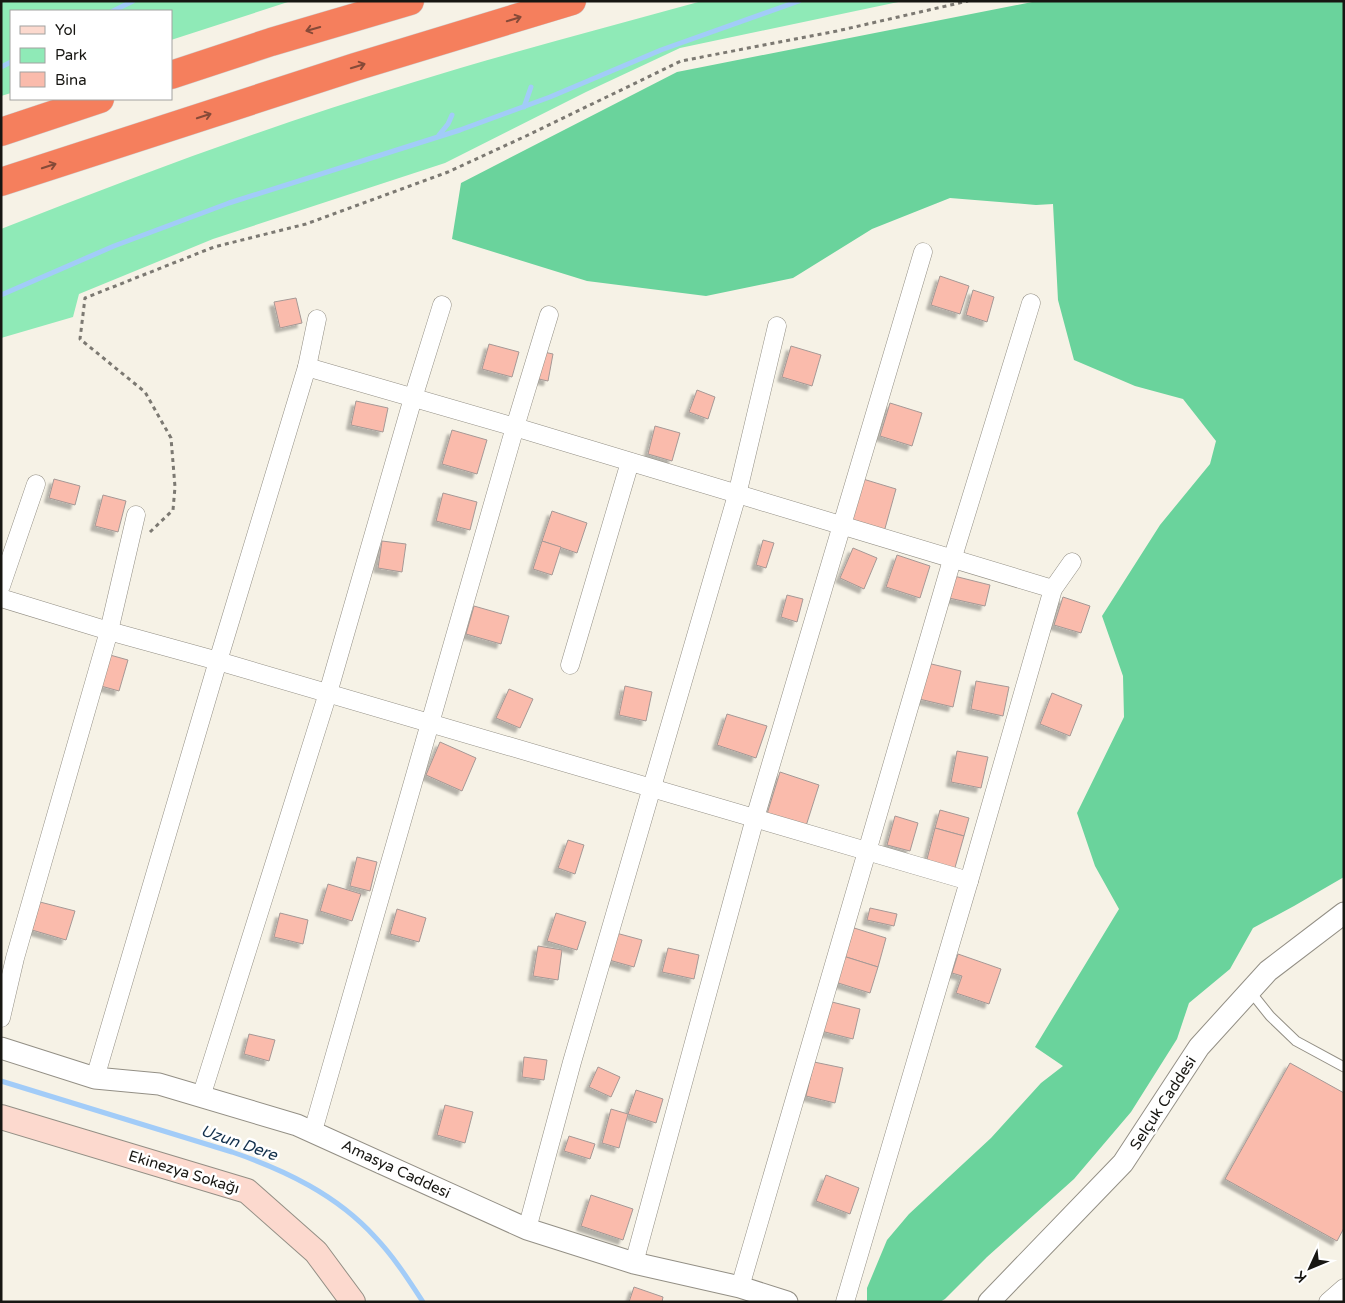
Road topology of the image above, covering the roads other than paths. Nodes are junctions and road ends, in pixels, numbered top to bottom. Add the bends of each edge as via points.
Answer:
1 (410, 1) edge
2 (572, 1) edge
3 (172, 75) edge
4 (97, 100) edge
5 (1, 132) edge
6 (1, 182) edge
7 (923, 252) dead end
8 (1031, 303) dead end
9 (442, 305) dead end
10 (549, 315) dead end
11 (317, 319) dead end
12 (777, 326) dead end
13 (307, 367) junction
14 (413, 398) junction
15 (515, 427) junction
16 (630, 462) junction
17 (36, 484) dead end
18 (737, 495) junction
19 (136, 515) dead end
20 (842, 526) junction
21 (952, 560) junction
22 (1072, 562) dead end
23 (1, 586) edge
24 (1053, 589) junction
25 (1, 598) edge
26 (109, 631) junction
27 (218, 661) junction
28 (570, 665) dead end
29 (328, 693) junction
30 (430, 723) junction
31 (651, 788) junction
32 (755, 818) junction
33 (868, 852) junction
34 (970, 881) junction
35 (1344, 913) edge
36 (8, 957) edge
37 (1250, 991) junction
38 (1, 1018) edge
39 (1, 1048) edge
40 (1344, 1067) edge
41 (95, 1078) junction
42 (201, 1096) junction
43 (1, 1117) edge
44 (313, 1131) junction
45 (527, 1229) junction
46 (634, 1263) junction
47 (740, 1287) junction
48 (1344, 1288) edge
49 (353, 1302) edge
50 (787, 1302) edge
51 (846, 1302) edge
52 (988, 1302) edge
53 (1328, 1302) edge

1 -> 3 highway
6 -> 2 highway via 354,67
4 - 5 highway
7 - 20 street
8 - 21 street
9 - 14 street
10 - 15 street
11 - 13 street
12 - 18 street
13 - 14 street
13 - 27 street
14 - 15 street
14 - 29 street
15 - 16 street
15 - 30 street
16 - 18 street
16 - 28 street
17 - 23 street
18 - 20 street
18 - 31 street
19 - 26 street
20 - 21 street
20 - 32 street
21 - 24 street
21 - 33 street
22 - 24 street
24 - 34 street
25 - 26 street
26 - 27 street
26 - 36 street
27 - 29 street
27 - 41 street
29 - 30 street
29 - 42 street
30 - 31 street
30 - 44 street
31 - 32 street
31 - 45 street
32 - 33 street
32 - 46 street
33 - 34 street
33 - 47 street
34 - 51 street
35 - 37 street, Selçuk Caddesi via 1268,971
36 - 38 street
37 - 40 lane via 1296,1041
37 - 52 street, Selçuk Caddesi via 1200,1047 1123,1163
39 - 41 street, Amasya Caddesi
41 - 42 street, Amasya Caddesi via 159,1084
42 - 44 street, Amasya Caddesi
43 - 49 main road, Ekinezya Sokağı via 247,1190 316,1252
44 - 45 street, Amasya Caddesi
45 - 46 street, Amasya Caddesi
46 - 47 street, Amasya Caddesi
47 - 50 street, Amasya Caddesi
48 - 53 street

